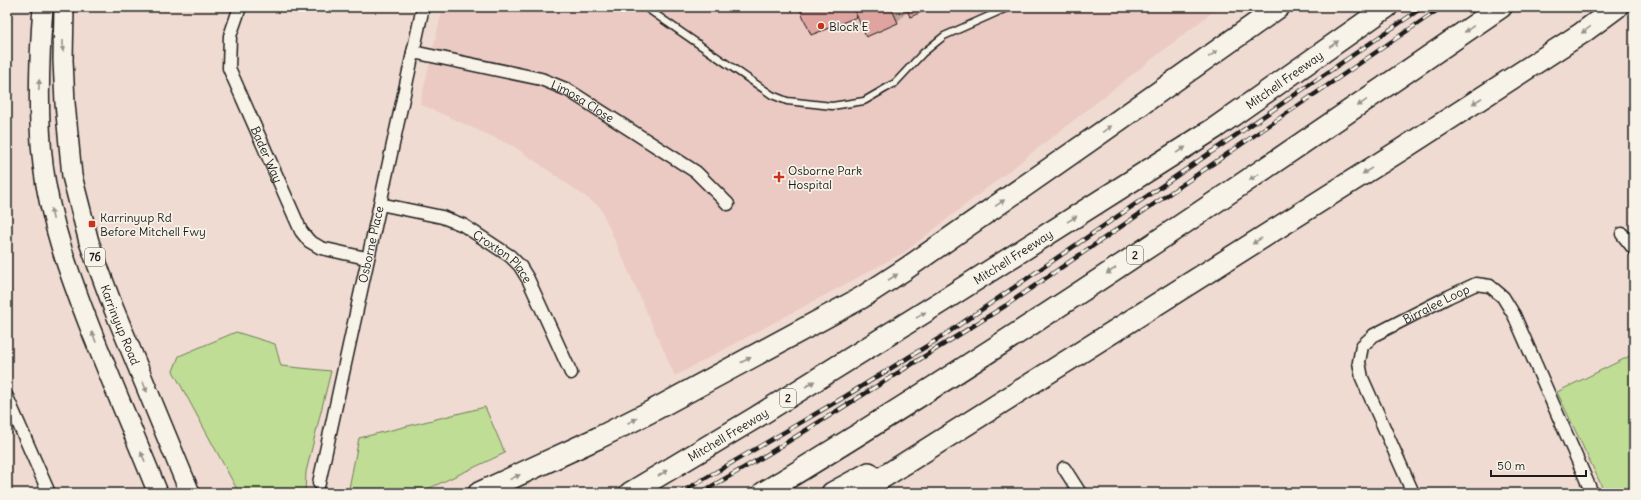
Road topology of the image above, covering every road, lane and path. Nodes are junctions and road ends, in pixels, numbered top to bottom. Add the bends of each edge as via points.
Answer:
1 (42, 7) edge
2 (64, 7) edge
3 (240, 7) edge
4 (423, 7) edge
5 (646, 7) edge
6 (1009, 7) edge
7 (1387, 7) edge
8 (1501, 7) edge
9 (1617, 7) edge
10 (1275, 9) edge
11 (413, 52) junction
12 (72, 176) junction
13 (380, 204) junction
14 (728, 204) dead end
15 (1622, 234) dead end
16 (60, 247) junction
17 (1634, 249) edge
18 (366, 258) junction
19 (571, 373) dead end
20 (1019, 391) junction
21 (7, 397) edge
22 (1064, 468) dead end
23 (319, 483) dead end
24 (49, 493) edge
25 (158, 493) edge
26 (190, 493) edge
27 (479, 493) edge
28 (630, 493) edge
29 (763, 493) edge
30 (832, 493) edge
31 (858, 493) edge
32 (1080, 493) edge
33 (1413, 493) edge
34 (1592, 493) edge

16 -> 1 highway, 76 via 43,165 38,109
2 -> 12 highway, Karrinyup Road / 76 via 64,103
3 - 18 street, Bader Way via 230,36 229,68 301,231 309,241 321,248
4 - 11 street, Osborne Place
5 - 6 lane via 772,95 787,102 832,106 864,101 895,84 923,53 944,36
28 -> 7 highway, Mitchell Freeway / 2 via 755,418 1215,128
8 -> 29 highway, 2 via 1252,178 986,353
9 -> 20 highway via 1582,33 1404,148
27 -> 10 highway via 631,422 860,298 908,268
11 - 13 street, Osborne Place
11 - 14 street, Limosa Close via 556,84 696,172
12 - 16 highway via 78,246 72,249
12 -> 26 highway, Karrinyup Road / 76 via 90,242 113,307
13 - 18 street, Osborne Place
13 - 19 street, Croxton Place via 442,217 463,225 510,256 528,279
15 - 17 street
25 -> 16 highway, 76 via 106,368
18 - 23 street, Osborne Place
20 - 30 highway
20 - 31 highway
21 - 24 street
22 - 32 street
33 - 34 street, Birralee Loop via 1362,378 1359,362 1362,346 1374,335 1476,284 1490,286 1503,297 1514,315

